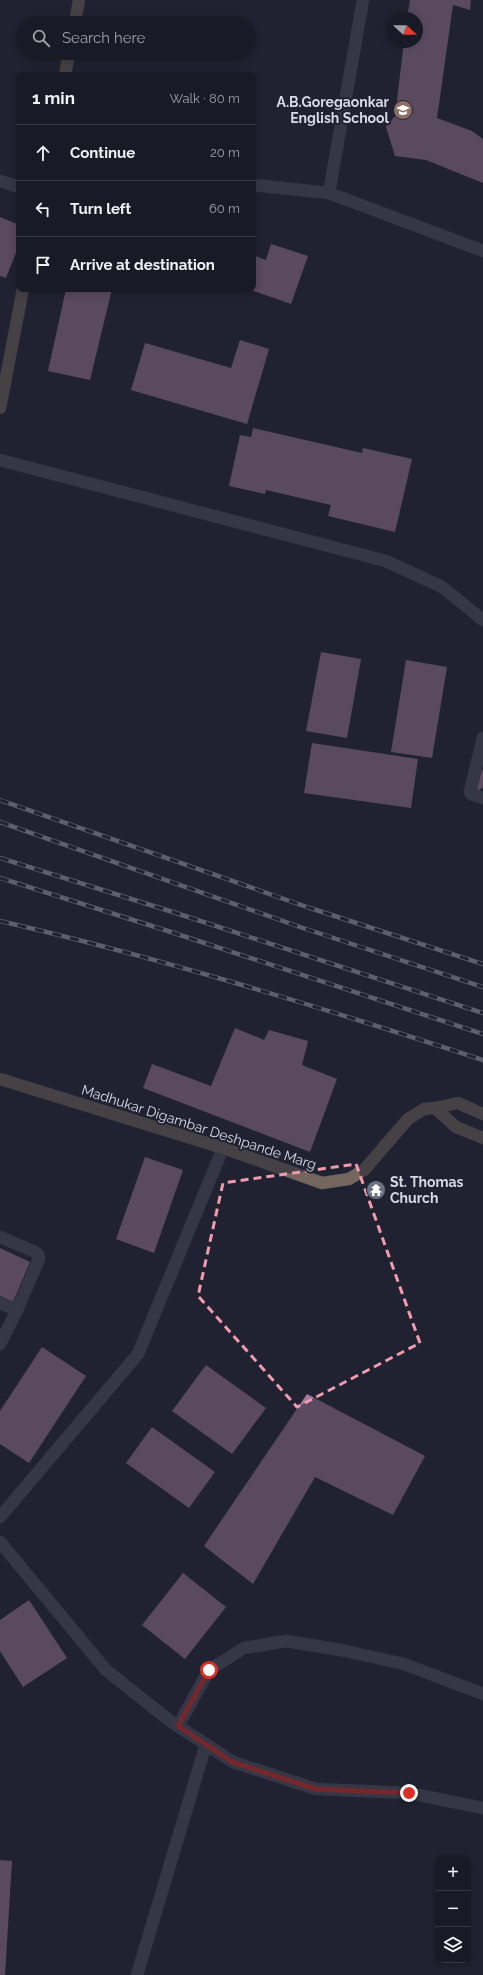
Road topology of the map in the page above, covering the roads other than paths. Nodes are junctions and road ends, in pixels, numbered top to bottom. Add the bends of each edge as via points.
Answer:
1 (79, 0) edge
2 (363, 0) edge
3 (76, 16) edge
4 (68, 60) edge
5 (66, 72) edge
6 (0, 181) edge
7 (256, 185) edge
8 (16, 186) edge
9 (329, 193) junction
10 (483, 251) edge
11 (22, 292) edge
12 (0, 408) edge
13 (0, 460) edge
14 (483, 620) edge
15 (483, 738) edge
16 (483, 798) edge
17 (0, 1079) edge
18 (435, 1108) junction
19 (483, 1114) edge
20 (483, 1138) edge
21 (223, 1148) junction
22 (0, 1237) edge
23 (0, 1303) edge
24 (17, 1310) junction
25 (0, 1344) edge
26 (0, 1517) edge
27 (0, 1542) edge
28 (483, 1694) edge
29 (178, 1726) junction
30 (206, 1744) junction
31 (483, 1808) edge
32 (138, 1975) edge

1 - 3 street
2 - 9 street
4 - 5 street
6 - 8 street
7 - 9 street
9 - 10 street
11 - 12 street
13 - 14 street via 386,561 442,587
15 - 16 street via 470,791 471,794
17 - 21 street, Madhukar Digambar Deshpande Marg
18 - 19 street, Madhukar Digambar Deshpande Marg via 458,1103
18 - 20 street via 456,1127
18 - 21 street, Madhukar Digambar Deshpande Marg via 424,1108 408,1119 364,1170 349,1179 335,1182 322,1183
21 - 26 street via 138,1354
22 - 24 street via 38,1254 39,1259
23 - 24 street
24 - 25 street
27 - 29 street via 106,1670
28 - 29 street via 404,1664 286,1641 244,1648 209,1670
29 - 30 street
30 - 31 street via 232,1762 316,1789 409,1793
30 - 32 street

